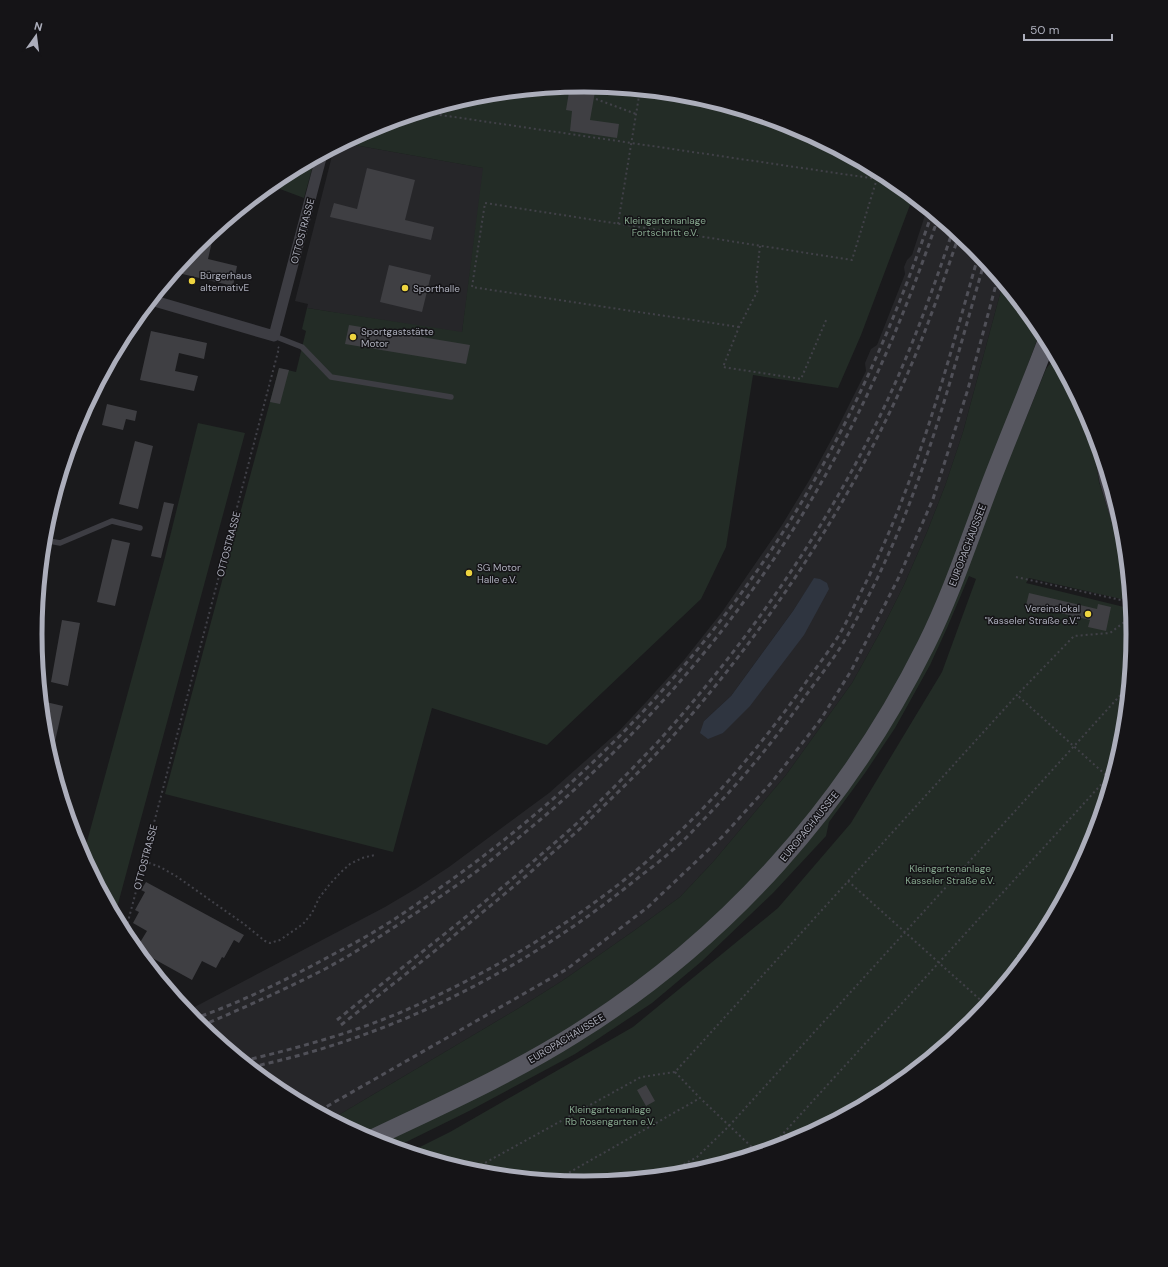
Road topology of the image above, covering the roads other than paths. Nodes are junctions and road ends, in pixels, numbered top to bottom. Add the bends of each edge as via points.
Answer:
1 (320, 160) edge
2 (156, 301) edge
3 (274, 336) junction
4 (1043, 347) edge
5 (451, 398) dead end
6 (140, 528) dead end
7 (50, 541) edge
8 (379, 1135) edge

1 - 3 street, OTTOSTRASSE
2 - 3 street
3 - 5 lane via 302,348 331,377
4 - 8 main road, EUROPACHAUSSEE via 954,582 926,644 875,736 812,824 767,876 734,909 688,951 629,997 575,1034 512,1070
6 - 7 lane via 112,521 60,543

